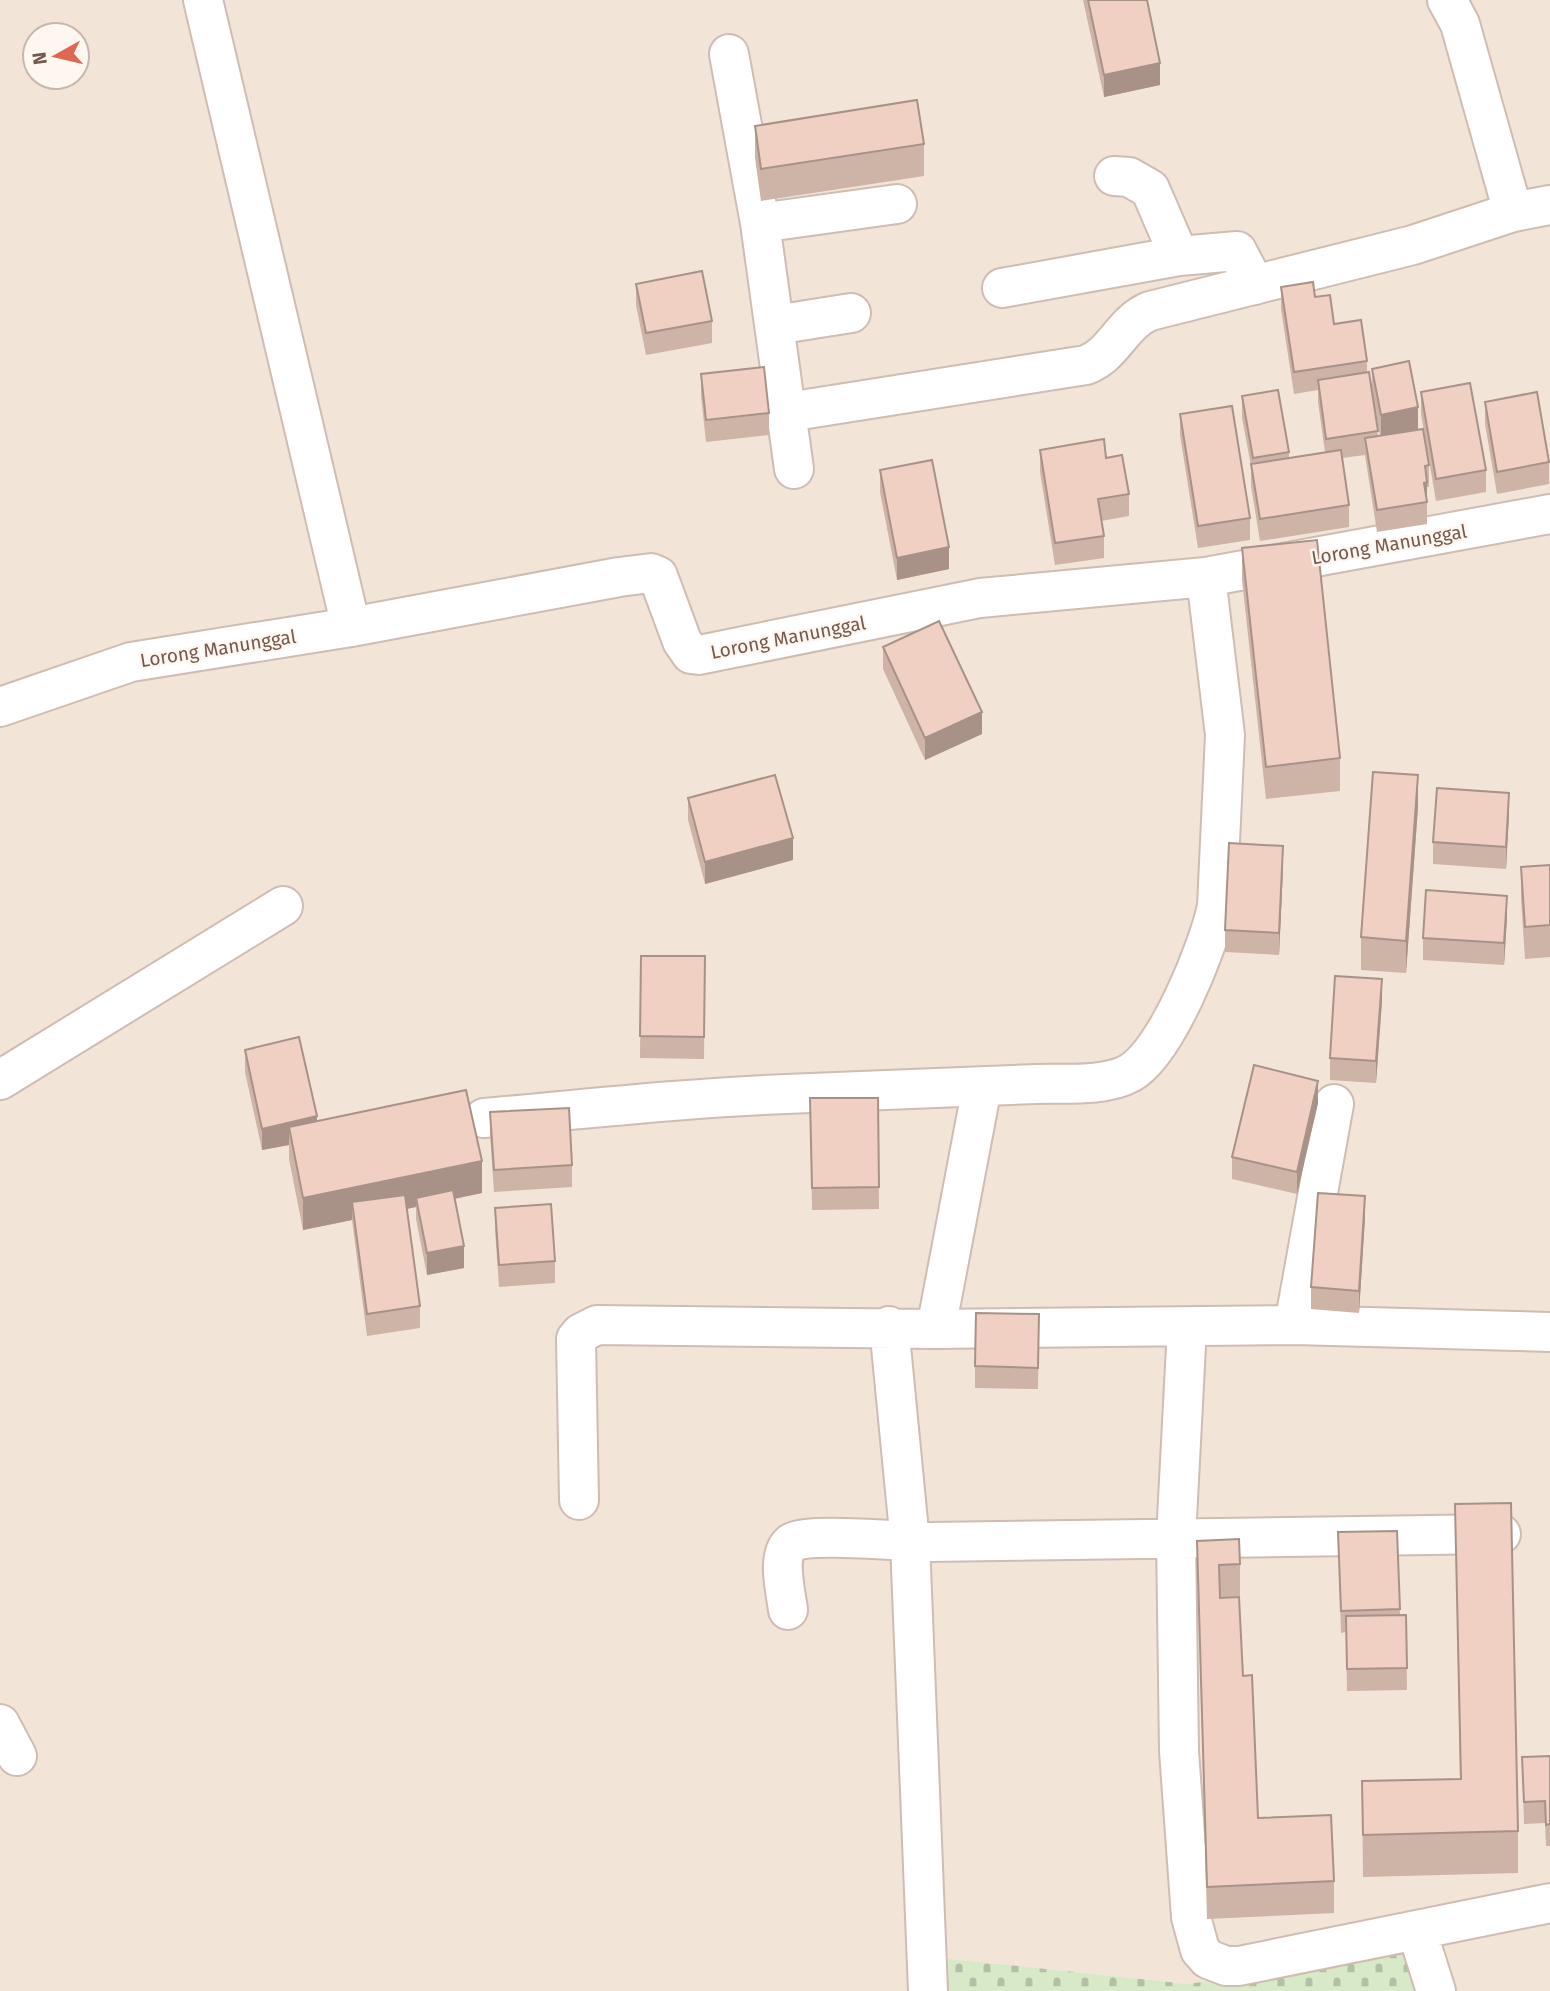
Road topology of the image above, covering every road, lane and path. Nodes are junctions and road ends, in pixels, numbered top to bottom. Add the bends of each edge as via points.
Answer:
1 (203, 0) edge
2 (1447, 0) edge
3 (729, 54) dead end
4 (1114, 176) dead end
5 (897, 204) dead end
6 (1550, 205) edge
7 (1513, 212) junction
8 (760, 223) junction
9 (1179, 256) junction
10 (1255, 285) junction
11 (1002, 288) dead end
12 (851, 313) dead end
13 (775, 325) junction
14 (788, 412) junction
15 (794, 469) dead end
16 (1550, 514) edge
17 (1206, 577) junction
18 (351, 627) junction
19 (0, 706) edge
20 (283, 906) dead end
21 (0, 1080) edge
22 (982, 1087) junction
23 (1334, 1104) dead end
24 (484, 1118) dead end
25 (1294, 1325) junction
26 (888, 1326) junction
27 (1187, 1327) junction
28 (936, 1329) junction
29 (1550, 1332) edge
30 (579, 1500) dead end
31 (1501, 1534) edge
32 (1176, 1538) junction
33 (910, 1542) junction
34 (788, 1610) dead end
35 (1550, 1903) edge
36 (1417, 1931) junction
37 (1210, 1975) edge
38 (928, 1991) edge
39 (1436, 1991) edge

1 - 18 street
2 - 7 street via 1460,24
3 - 8 street
4 - 9 street via 1129,177 1150,189
5 - 8 street
6 - 7 street
7 - 10 street via 1413,245
8 - 13 street
9 - 10 street via 1237,251
9 - 11 street
10 - 14 street via 1138,316 1105,355 1086,365
12 - 13 street
13 - 14 street
14 - 15 street
16 - 17 street, Lorong Manunggal
17 - 18 street, Lorong Manunggal via 980,598 699,654 687,650 660,579 651,573
17 - 22 street via 1225,735 1222,828 1212,930 1182,1001 1146,1061 1128,1074
18 - 19 street, Lorong Manunggal via 131,662
20 - 21 street
22 - 24 street via 783,1094
22 - 28 street
23 - 25 street
25 - 27 street
25 - 29 street
26 - 28 street
26 - 30 street via 597,1325 587,1329 576,1339 575,1353
26 - 33 street
27 - 28 street
27 - 32 street
31 - 32 street
32 - 33 street
32 - 37 street via 1178,1751 1191,1917
33 - 34 street via 808,1538 791,1543 784,1560
33 - 38 street
35 - 36 street
36 - 37 street via 1226,1966
36 - 39 street

